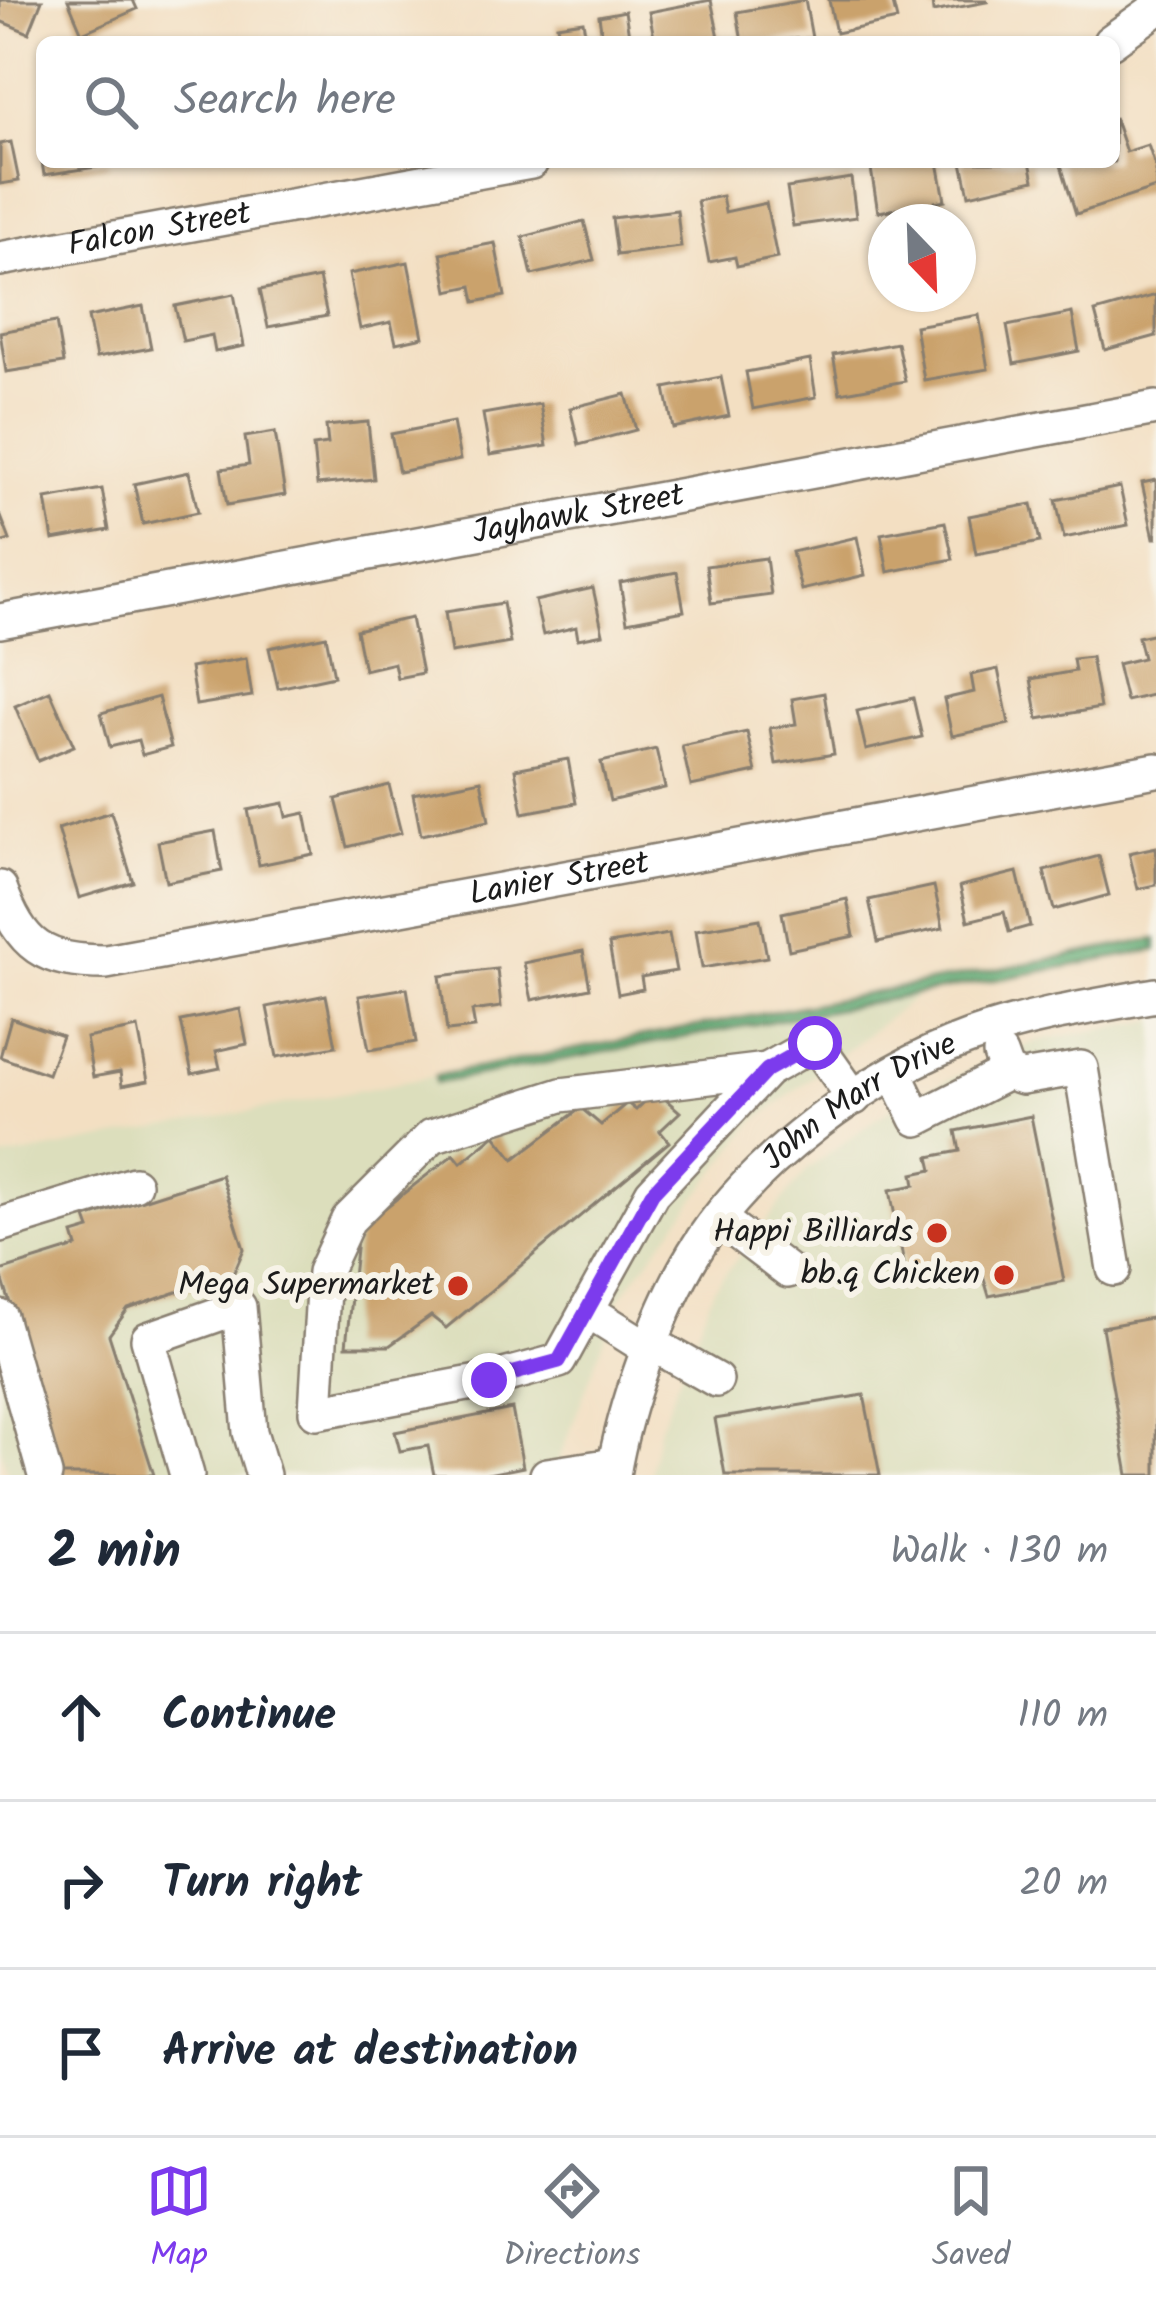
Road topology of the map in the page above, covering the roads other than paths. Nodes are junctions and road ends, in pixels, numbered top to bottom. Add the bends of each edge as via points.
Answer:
1 (1156, 9) edge
2 (1118, 36) edge
3 (498, 168) edge
4 (0, 259) edge
5 (1156, 408) edge
6 (0, 621) edge
7 (1156, 770) edge
8 (0, 888) edge
9 (1156, 995) edge
10 (991, 1030) junction
11 (767, 1070) junction
12 (1007, 1073) junction
13 (895, 1074) junction
14 (854, 1098) junction
15 (134, 1184) dead end
16 (721, 1220) junction
17 (0, 1225) edge
18 (1114, 1269) dead end
19 (788, 1271) dead end
20 (587, 1310) junction
21 (0, 1317) edge
22 (650, 1346) junction
23 (716, 1380) dead end
24 (614, 1470) edge
25 (45, 1475) edge
26 (188, 1475) edge
27 (263, 1475) edge
28 (547, 1475) edge

1 - 2 street
3 - 4 street, Falcon Street
5 - 6 street, Jayhawk Street
7 - 8 street, Lanier Street via 106,962 73,962 38,949
9 - 10 street, John Marr Drive
10 - 12 street
10 - 13 street, John Marr Drive
11 - 14 street via 815,1043
11 - 20 street via 652,1193
11 - 20 street via 561,1094 433,1136 348,1220 324,1272 316,1412 559,1361
12 - 13 street via 917,1119
12 - 18 street via 1081,1068
13 - 14 street, John Marr Drive
14 - 16 street, John Marr Drive via 759,1173
15 - 17 street
16 - 19 street
16 - 22 street, John Marr Drive via 694,1252
20 - 22 street
21 - 25 street
22 - 23 street
22 - 24 street, John Marr Drive
24 - 28 street
26 - 27 street via 148,1339 239,1307 250,1432

